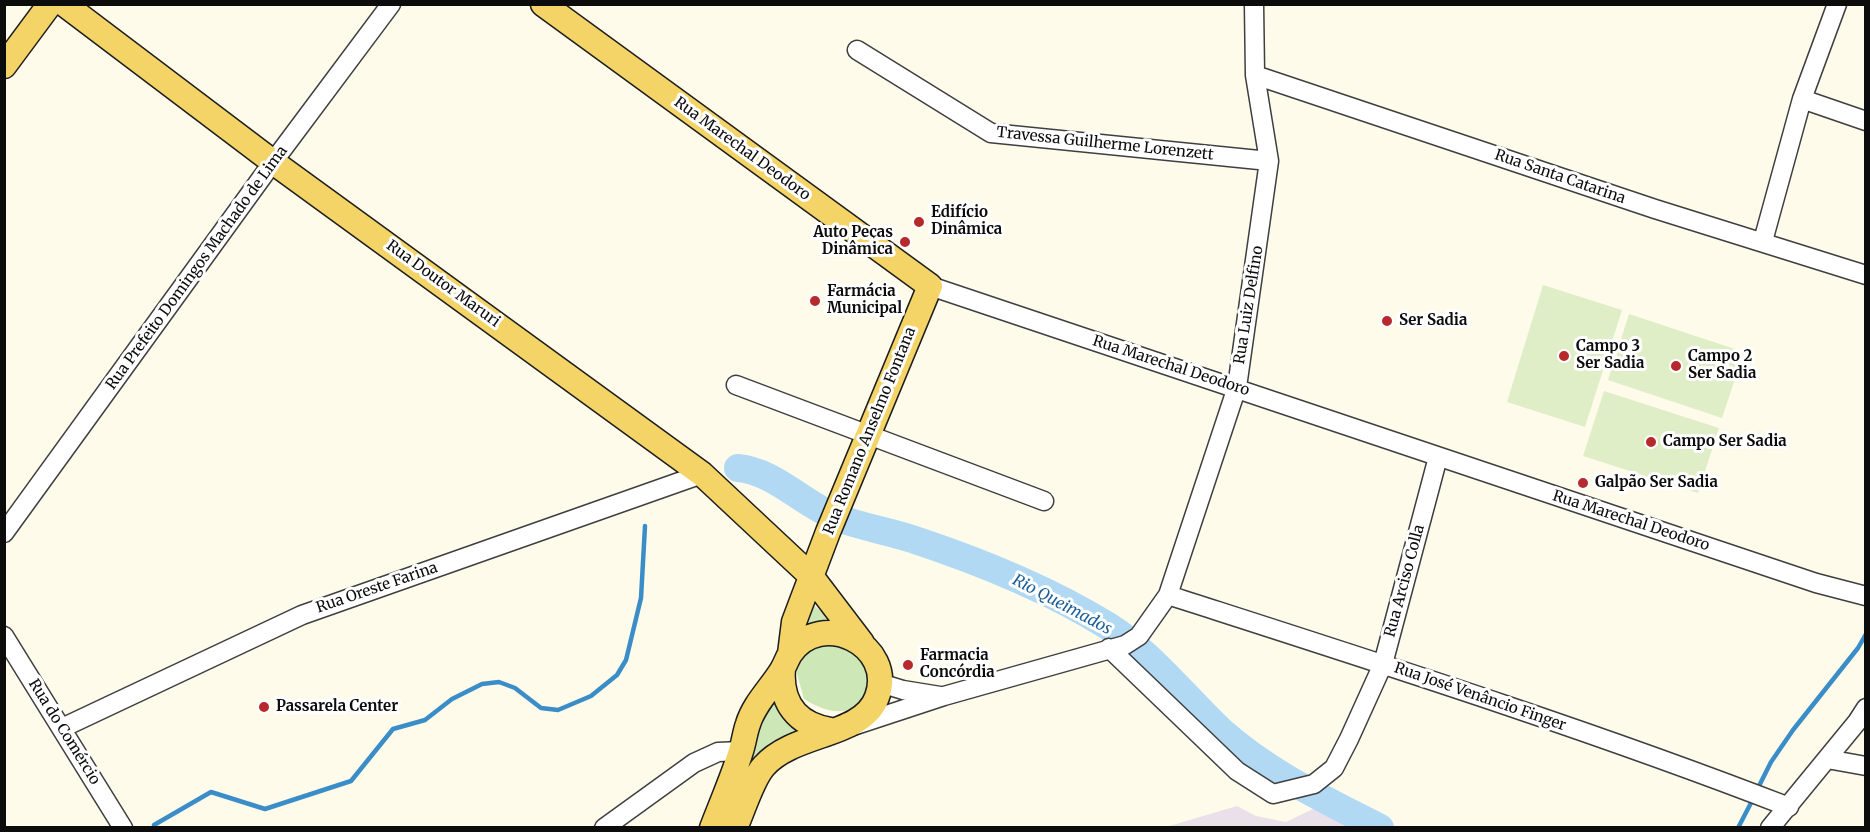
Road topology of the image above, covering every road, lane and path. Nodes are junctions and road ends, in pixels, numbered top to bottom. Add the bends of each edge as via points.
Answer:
1 (50, 4) edge
2 (64, 4) edge
3 (391, 4) edge
4 (543, 4) edge
5 (1254, 4) edge
6 (1837, 4) edge
7 (857, 50) dead end
8 (4, 66) edge
9 (1255, 75) junction
10 (1802, 99) junction
11 (1866, 121) edge
12 (1269, 161) junction
13 (273, 162) junction
14 (1763, 241) junction
15 (1866, 275) edge
16 (930, 286) junction
17 (736, 385) dead end
18 (1237, 387) junction
19 (868, 434) junction
20 (1438, 458) junction
21 (702, 474) junction
22 (1044, 501) dead end
23 (4, 533) edge
24 (811, 576) junction
25 (1168, 596) junction
26 (1866, 596) edge
27 (4, 636) edge
28 (1124, 643) junction
29 (862, 644) junction
30 (786, 661) junction
31 (1383, 664) junction
32 (880, 683) junction
33 (944, 696) junction
34 (1866, 708) edge
35 (62, 728) junction
36 (839, 729) junction
37 (741, 751) junction
38 (1827, 759) junction
39 (1866, 766) edge
40 (762, 767) junction
41 (1788, 807) junction
42 (123, 828) edge
43 (604, 828) edge
44 (712, 828) edge
45 (735, 828) edge
46 (1770, 828) edge

1 - 8 main road
2 - 13 main road, Rua Doutor Maruri
3 - 13 street, Rua Prefeito Domingos Machado de Lima
4 - 16 main road, Rua Marechal Deodoro
5 - 9 street, Rua Luiz Delfino
6 - 10 street
7 - 12 street, Travessa Guilherme Lorenzett via 991,133
9 - 12 street, Rua Luiz Delfino
9 - 14 street, Rua Santa Catarina via 1644,206
10 - 11 street
10 - 14 street
12 - 18 street, Rua Luiz Delfino
13 - 21 main road, Rua Doutor Maruri
13 - 23 street, Rua Prefeito Domingos Machado de Lima
14 - 15 street, Rua Santa Catarina
16 - 18 street, Rua Marechal Deodoro
16 - 19 main road, Rua Romano Anselmo Fontana
17 - 19 street
18 - 20 street, Rua Marechal Deodoro
18 - 25 street, Rua Luiz Delfino
19 - 22 street
19 - 24 main road, Rua Romano Anselmo Fontana
20 - 26 street, Rua Marechal Deodoro
20 - 31 street, Rua Arciso Colla
21 - 24 main road, Rua Doutor Maruri
21 - 35 street, Rua Oreste Farina via 302,615
24 - 29 main road, Rua Doutor Maruri
24 - 30 main road via 794,622
25 - 28 street, Rua Luiz Delfino
25 - 31 street, Rua José Venâncio Finger
27 - 35 street, Rua do Comércio
28 - 31 street, Rua Arciso Colla via 1237,771 1273,794 1314,784 1334,768
28 - 33 street
29 - 30 main road via 848,635 815,634 801,642
29 - 32 main road via 872,654
30 - 36 main road via 782,683 792,711 803,722
30 - 37 main road via 752,714
31 - 41 street, Rua José Venâncio Finger via 1690,769
32 - 33 street
32 - 36 main road via 870,710 860,721
33 - 36 street
34 - 38 street
35 - 42 street, Rua do Comércio
36 - 40 main road via 777,754
37 - 40 main road
37 - 43 street via 718,752 694,764
37 - 44 main road
38 - 39 street
38 - 41 street
40 - 45 main road
41 - 46 street

